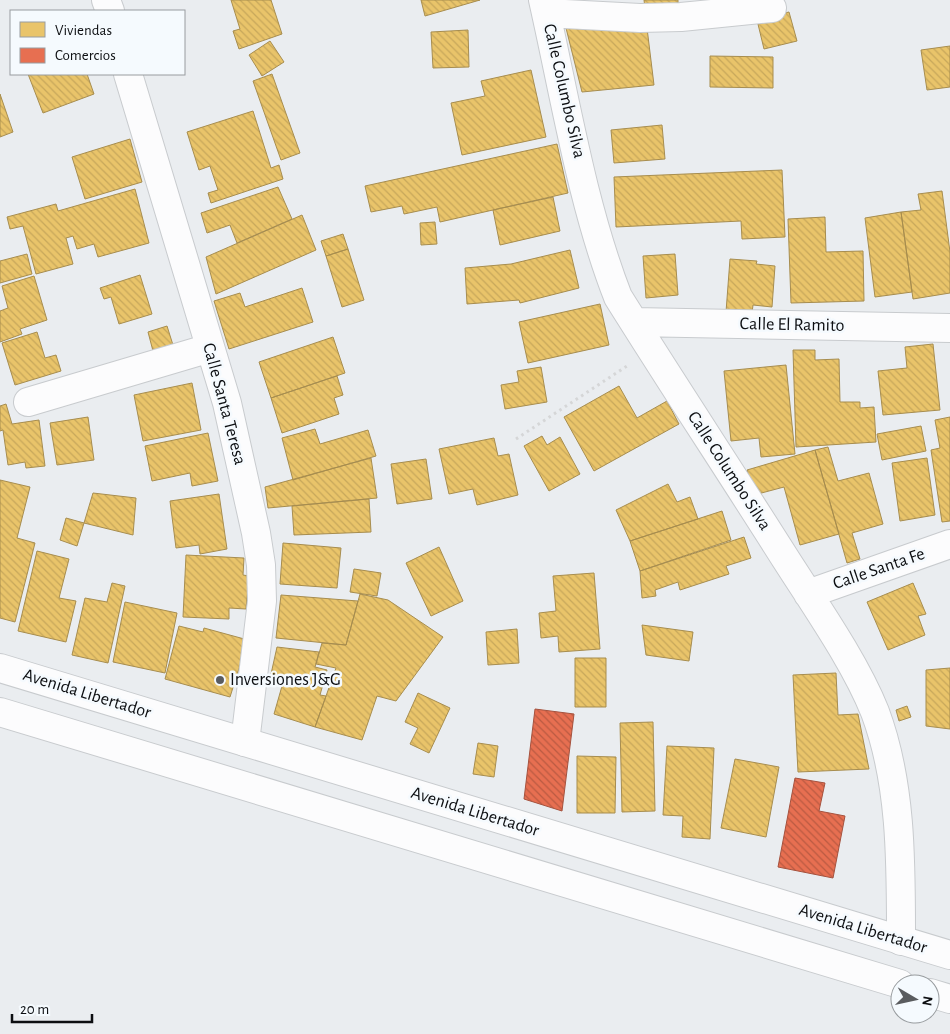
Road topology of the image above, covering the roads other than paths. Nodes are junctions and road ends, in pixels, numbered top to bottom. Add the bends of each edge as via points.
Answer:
1 (545, 6) edge
2 (772, 8) dead end
3 (128, 75) edge
4 (634, 322) junction
5 (950, 328) edge
6 (210, 348) junction
7 (28, 402) dead end
8 (950, 544) edge
9 (808, 594) junction
10 (0, 668) edge
11 (0, 712) edge
12 (245, 742) junction
13 (901, 940) junction
14 (950, 955) edge
15 (890, 981) edge

1 - 2 street via 648,18
1 - 4 street, Calle Columbo Silva via 605,263 618,297
3 - 6 street, Calle Santa Teresa
4 - 5 street, Calle El Ramito
4 - 9 street, Calle Columbo Silva
6 - 7 street
6 - 12 street, Calle Santa Teresa via 226,403 261,565 260,630
8 - 9 street, Calle Santa Fe
9 - 13 street, Calle Columbo Silva via 859,678 875,712 886,747 895,797
10 - 12 street, Avenida Libertador
11 - 15 street
12 - 13 street, Avenida Libertador
13 - 14 street, Avenida Libertador

